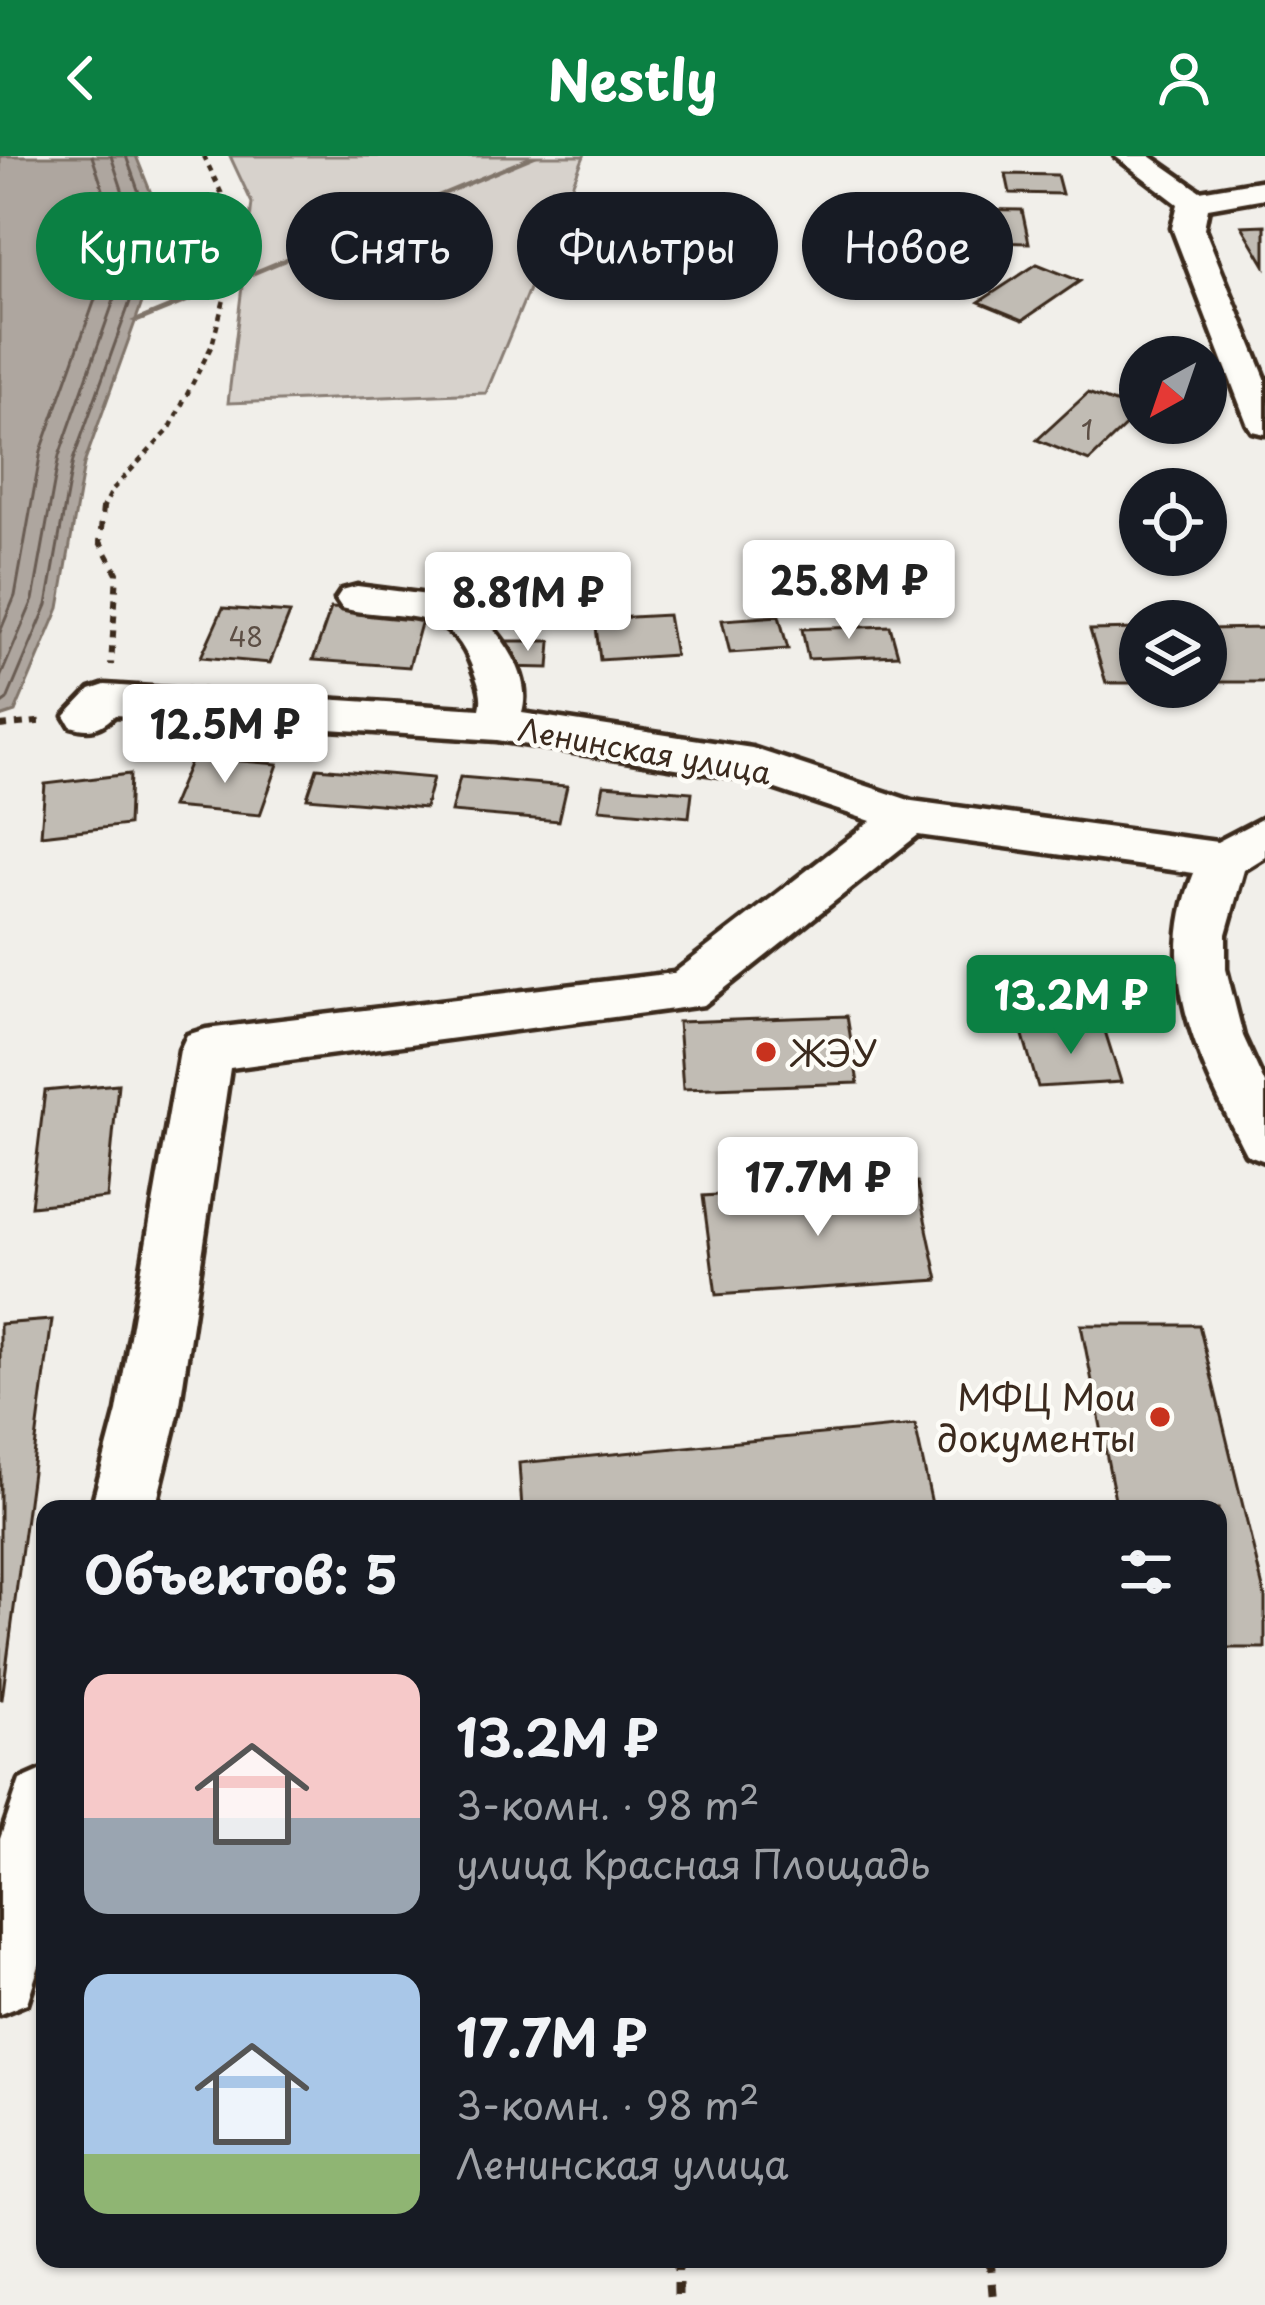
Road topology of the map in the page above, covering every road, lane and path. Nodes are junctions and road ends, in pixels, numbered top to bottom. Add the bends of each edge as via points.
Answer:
1 (204, 156) edge
2 (1130, 156) edge
3 (1265, 189) edge
4 (1194, 200) junction
5 (1265, 423) edge
6 (357, 599) dead end
7 (111, 673) dead end
8 (87, 716) dead end
9 (497, 724) junction
10 (909, 817) junction
11 (1244, 847) edge
12 (1265, 1138) edge
13 (125, 1500) edge
14 (36, 1839) edge
15 (0, 1976) edge
16 (678, 2268) edge
17 (991, 2268) edge
18 (678, 2305) edge
19 (994, 2305) edge

1 - 7 path via 241,235 212,345 169,430 101,511 100,542 117,573
2 - 4 street
3 - 4 street
4 - 5 street via 1188,228
6 - 9 street via 452,609 484,642 506,697
8 - 9 street, Ленинская улица via 105,700
9 - 10 street, Ленинская улица via 752,764
10 - 11 street, Ленинская улица
10 - 13 street via 686,991 206,1050 148,1411
11 - 12 street via 1204,898 1198,946 1214,1036
14 - 15 street
16 - 18 path
17 - 19 path

